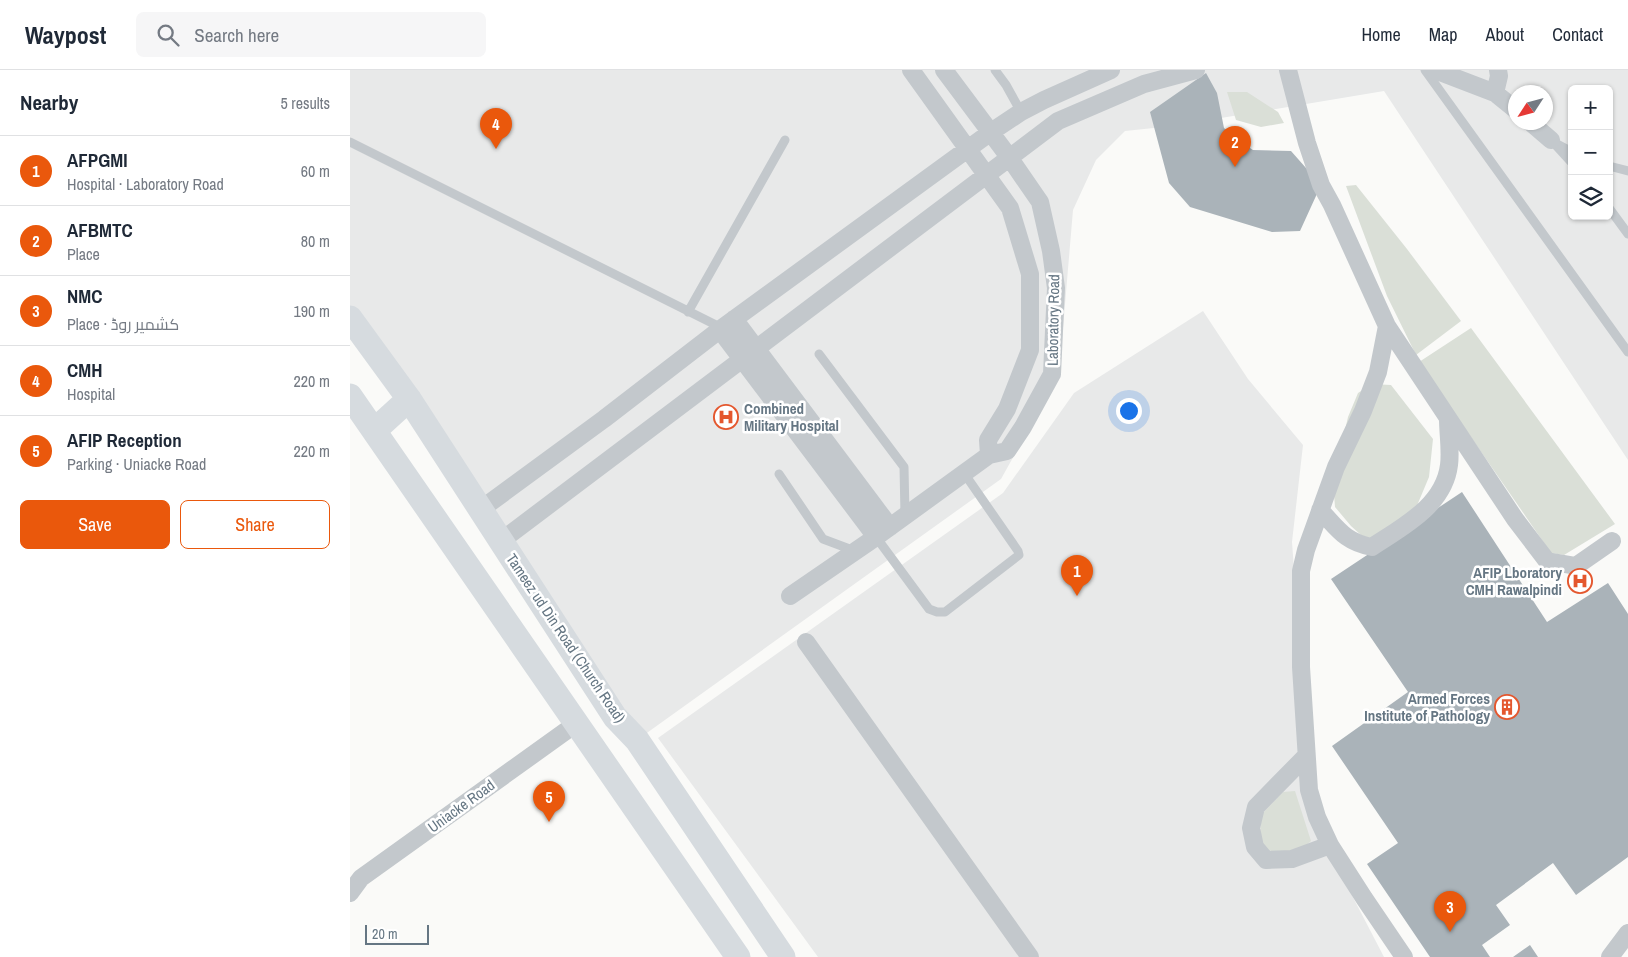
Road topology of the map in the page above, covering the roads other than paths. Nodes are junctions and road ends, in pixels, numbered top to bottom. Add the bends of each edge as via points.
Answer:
1 (911, 70) edge
2 (944, 70) edge
3 (995, 70) edge
4 (1111, 70) edge
5 (1196, 70) edge
6 (1288, 70) edge
7 (1425, 70) edge
8 (1435, 70) edge
9 (1498, 70) edge
10 (1495, 93) junction
11 (1508, 104) edge
12 (1021, 112) junction
13 (1539, 130) edge
14 (991, 132) junction
15 (785, 140) dead end
16 (1551, 140) junction
17 (350, 142) edge
18 (969, 149) junction
19 (1568, 150) edge
20 (1009, 156) junction
21 (1568, 159) edge
22 (1613, 167) edge
23 (1628, 170) edge
24 (987, 175) junction
25 (1613, 213) edge
26 (1628, 234) edge
27 (688, 312) junction
28 (350, 318) edge
29 (726, 326) junction
30 (1387, 326) junction
31 (756, 348) junction
32 (1628, 352) edge
33 (819, 354) dead end
34 (742, 358) junction
35 (350, 396) edge
36 (410, 398) junction
37 (1448, 419) junction
38 (374, 430) junction
39 (989, 455) junction
40 (964, 473) junction
41 (779, 474) dead end
42 (480, 510) junction
43 (1320, 510) junction
44 (905, 515) junction
45 (883, 532) junction
46 (501, 540) junction
47 (1612, 541) dead end
48 (855, 551) junction
49 (790, 596) dead end
50 (806, 642) dead end
51 (577, 723) junction
52 (1306, 756) junction
53 (1330, 845) junction
54 (350, 893) edge
55 (1628, 933) edge
56 (738, 957) edge
57 (783, 957) edge
58 (1030, 957) edge
59 (1404, 957) edge
60 (1610, 957) edge

1 - 18 street, Laboratory Road
2 - 14 street, Laboratory Road
3 - 12 lane
4 - 12 street
5 - 20 street via 1144,84 1058,121
6 - 30 street via 1321,185
7 - 32 lane
8 - 10 street
9 - 10 street
10 - 11 street
12 - 14 street
13 - 16 street
14 - 18 street
14 - 20 street, Laboratory Road
15 - 27 lane
16 - 19 lane
16 - 21 lane
17 - 27 lane
18 - 24 street, Laboratory Road
18 - 29 street
20 - 24 street
20 - 39 street, Laboratory Road via 1040,202 1052,250 1056,288 1052,374 1007,451
22 - 23 lane
24 - 31 street
24 - 39 street, Laboratory Road via 1010,208 1030,274 1030,350 1007,409 988,440
25 - 26 lane
27 - 29 lane
28 - 36 main road, Tameez ud Din Road (Church Road)
29 - 31 street
29 - 34 street
29 - 42 street
30 - 37 street
30 - 43 street via 1378,372
31 - 34 street
31 - 45 street
33 - 44 lane via 904,467
34 - 45 street
34 - 46 street
35 - 38 main road
36 - 38 main road
36 - 42 main road, Tameez ud Din Road (Church Road)
37 - 43 street via 1449,465 1444,484 1422,513 1372,547 1345,537
37 - 47 street via 1547,561 1576,566
38 - 51 main road
39 - 40 street, Laboratory Road
40 - 44 street, Laboratory Road
40 - 45 lane via 1019,555 945,612 929,609
41 - 48 lane via 823,539
42 - 46 main road, Tameez ud Din Road (Church Road)
43 - 52 street via 1301,571 1300,667
44 - 45 street, Laboratory Road
45 - 48 street, Laboratory Road
46 - 57 main road, Tameez ud Din Road (Church Road) via 615,717 637,740
48 - 49 street, Laboratory Road
50 - 58 street
51 - 54 street, Uniacke Road via 361,878
51 - 56 main road
52 - 53 street via 1309,790
52 - 53 street via 1256,807 1250,828 1255,847 1266,860 1292,859
53 - 59 street
55 - 60 street

